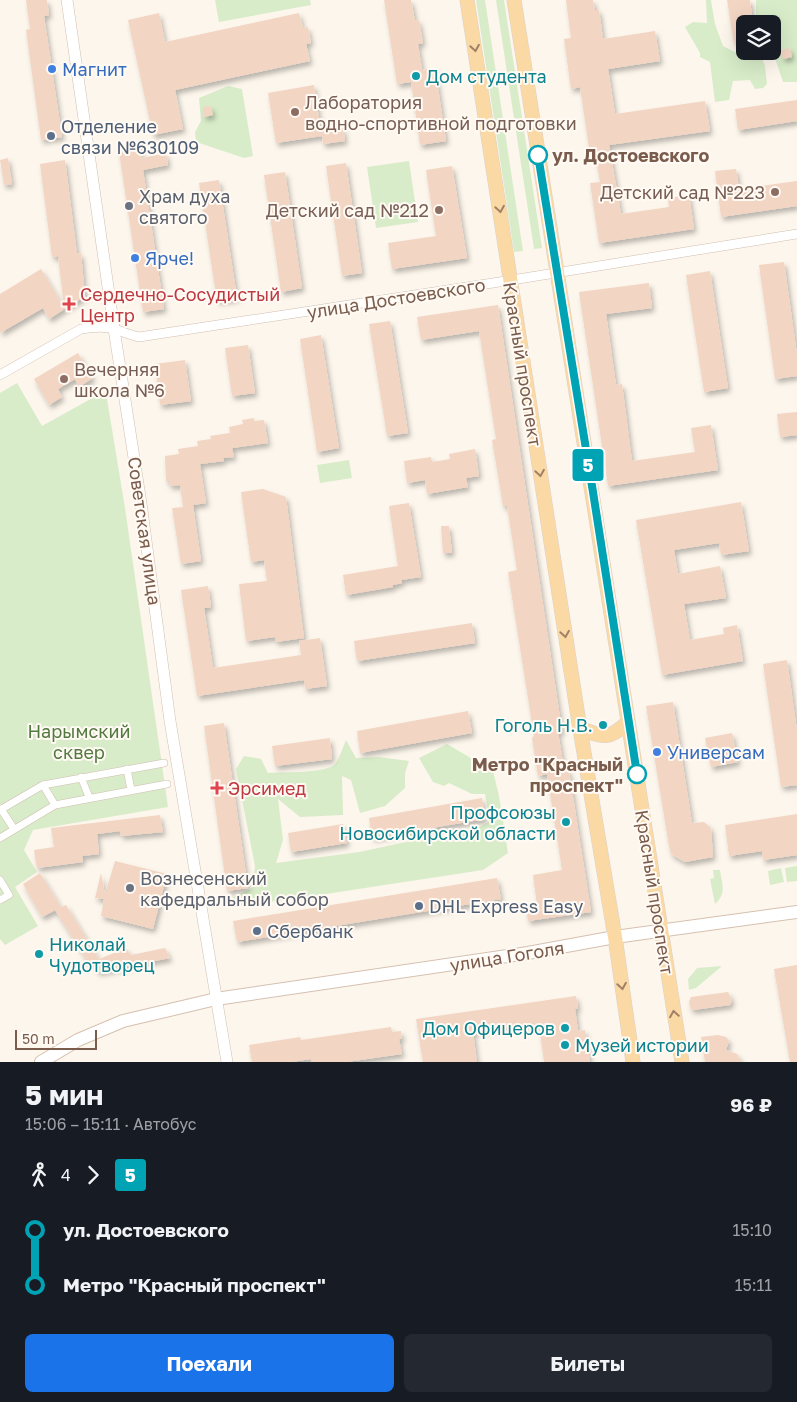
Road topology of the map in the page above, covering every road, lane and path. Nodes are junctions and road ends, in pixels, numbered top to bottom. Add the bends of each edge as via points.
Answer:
1 (67, 0) edge
2 (467, 0) edge
3 (514, 0) edge
4 (797, 234) edge
5 (556, 272) junction
6 (510, 280) junction
7 (114, 329) junction
8 (0, 375) edge
9 (628, 722) junction
10 (580, 728) junction
11 (164, 763) dead end
12 (127, 769) junction
13 (80, 777) junction
14 (167, 784) dead end
15 (42, 785) junction
16 (131, 790) junction
17 (89, 797) junction
18 (54, 805) junction
19 (1, 810) edge
20 (14, 829) junction
21 (0, 838) edge
22 (0, 880) edge
23 (0, 900) edge
24 (797, 912) edge
25 (661, 931) junction
26 (615, 938) junction
27 (216, 999) junction
28 (41, 1062) edge
29 (227, 1062) edge
30 (633, 1062) edge
31 (682, 1062) edge

1 - 7 street, Советская улица
2 -> 6 main road, Красный проспект
3 - 5 main road, Красный проспект
4 - 5 street, улица Достоевского
5 - 6 street, улица Достоевского
5 - 9 main road, Красный проспект
6 - 7 street, улица Достоевского via 139,337
6 -> 10 main road, Красный проспект
7 - 8 street, улица Достоевского via 81,329
7 - 27 street, Советская улица via 170,721
9 - 10 main road via 615,734 598,736
9 - 25 main road, Красный проспект
10 - 26 main road, Красный проспект
11 - 12 street
12 - 13 street
12 - 16 street
13 - 15 street
13 - 17 street
14 - 16 street
15 - 18 street
15 - 19 street
16 - 17 street
17 - 18 street
18 - 20 street
19 - 20 street
20 - 21 street
22 - 23 street via 9,895
24 - 25 main road, улица Гоголя
25 - 26 main road, улица Гоголя
31 -> 25 main road, Красный проспект
26 - 27 main road, улица Гоголя
26 -> 30 main road, Красный проспект
27 - 28 main road, улица Гоголя via 123,1021 78,1040
27 - 29 street, Советская улица

